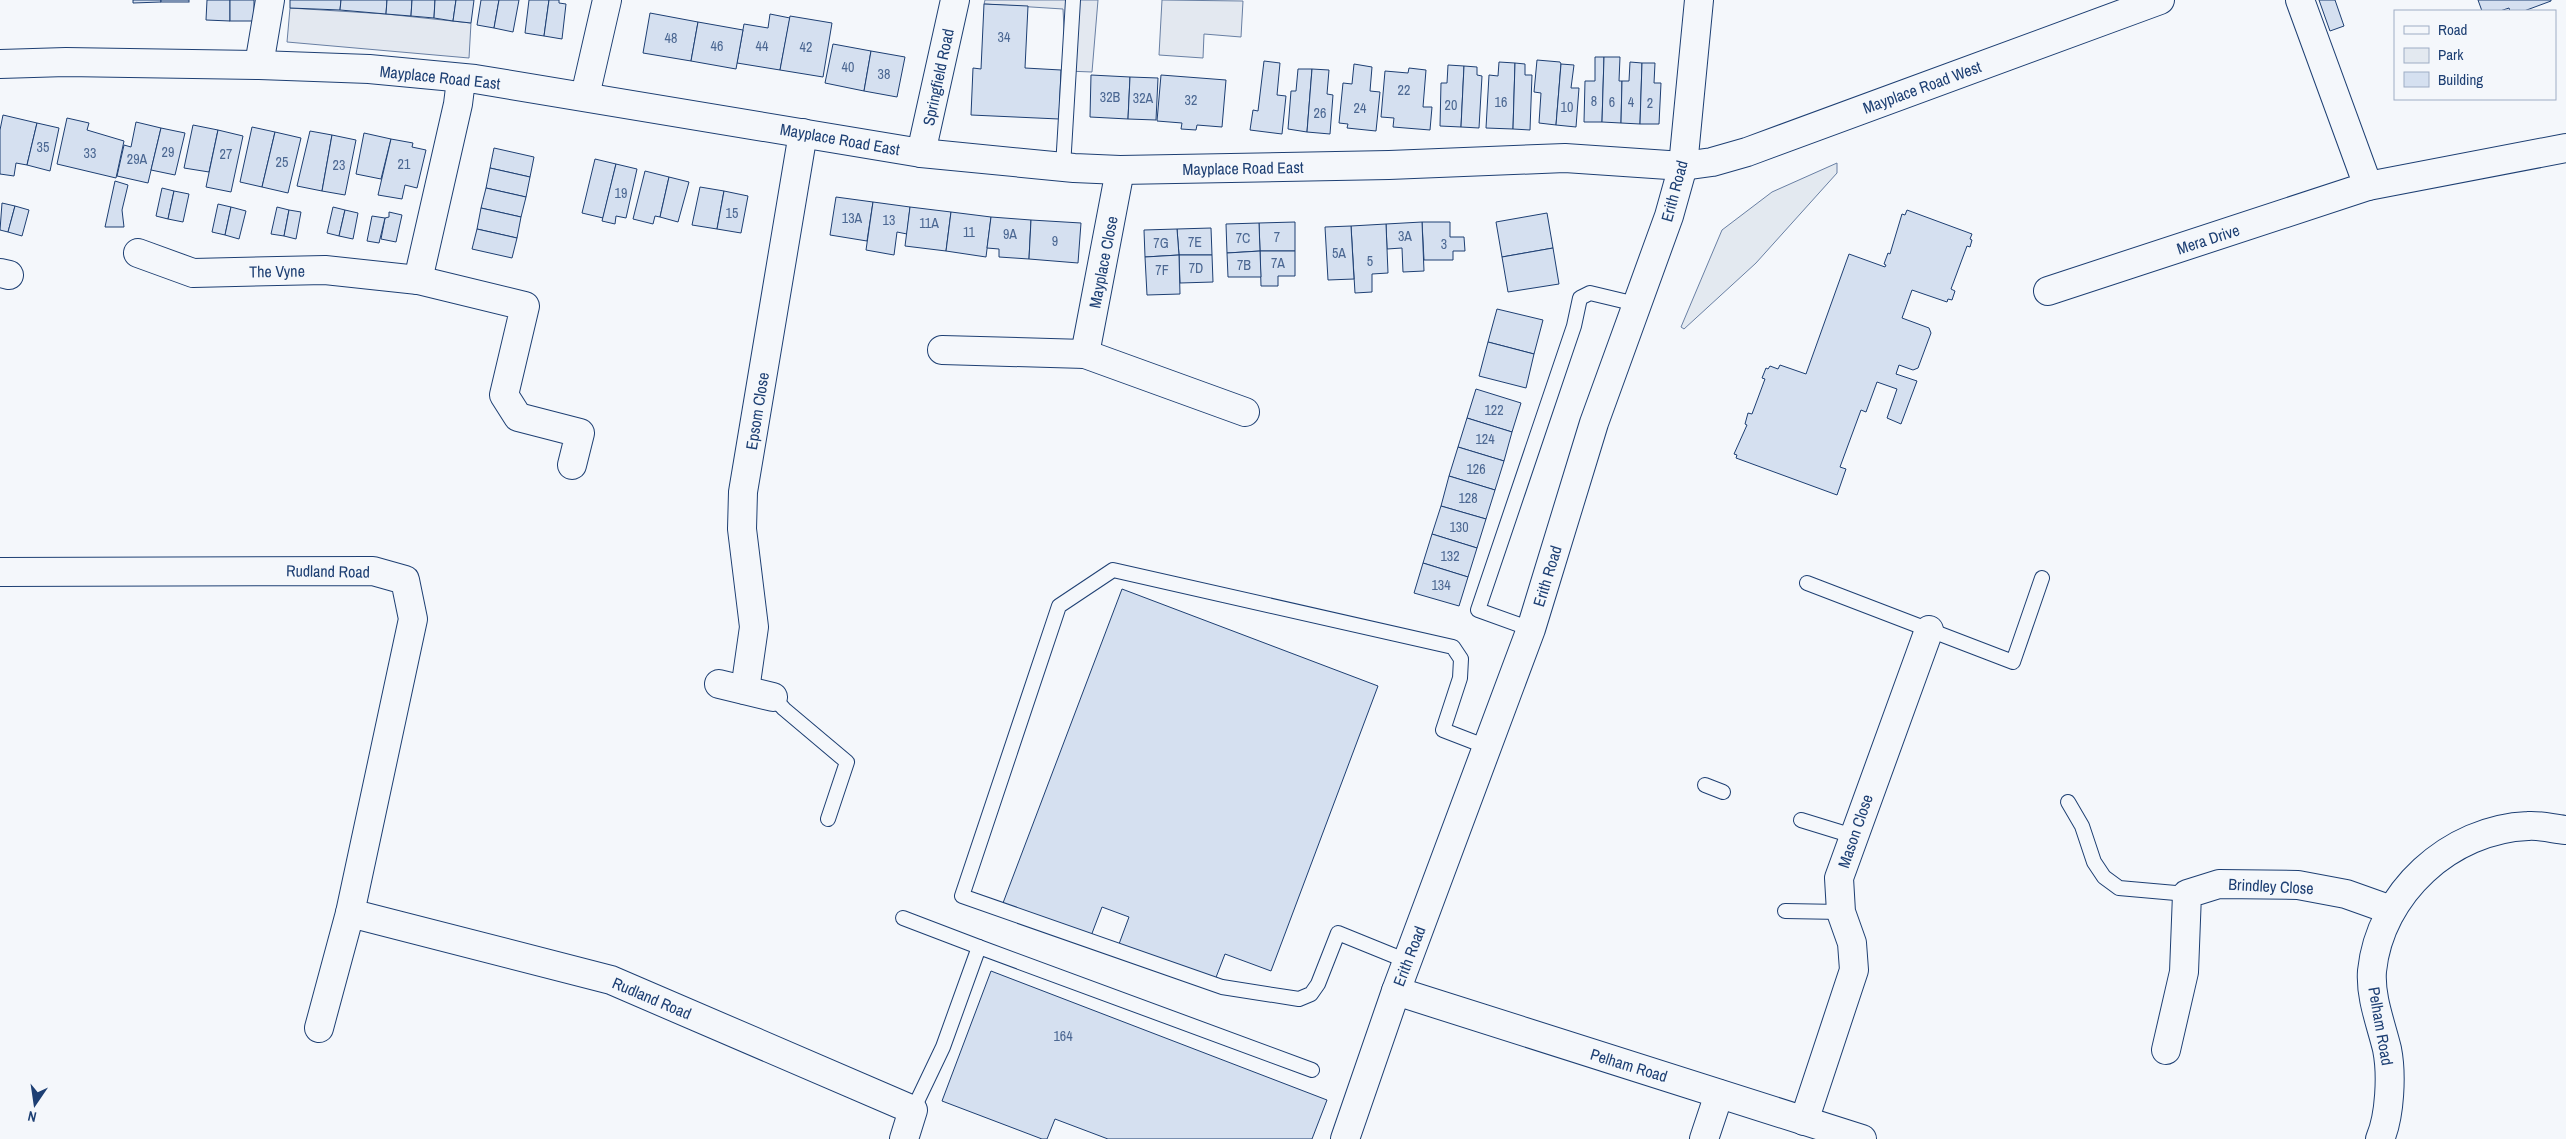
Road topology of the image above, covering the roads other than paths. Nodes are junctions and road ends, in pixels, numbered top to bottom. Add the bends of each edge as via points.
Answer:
1 (270, 0) edge
2 (607, 0) edge
3 (954, 0) edge
4 (1073, 0) edge
5 (1699, 0) edge
6 (2300, 0) edge
7 (2144, 3) edge
8 (0, 64) edge
9 (259, 65) junction
10 (461, 80) junction
11 (586, 96) junction
12 (803, 133) junction
13 (2566, 148) edge
14 (921, 153) junction
15 (1683, 166) junction
16 (1063, 167) junction
17 (1120, 170) junction
18 (2368, 186) junction
19 (138, 253) dead end
20 (418, 280) junction
21 (2048, 292) dead end
22 (1636, 304) junction
23 (942, 350) dead end
24 (1085, 354) junction
25 (1245, 412) dead end
26 (572, 465) dead end
27 (0, 572) edge
28 (2042, 578) dead end
29 (1807, 583) dead end
30 (1532, 629) junction
31 (1929, 630) junction
32 (719, 684) dead end
33 (745, 690) junction
34 (773, 697) joint
35 (1488, 747) junction
36 (1705, 785) dead end
37 (1724, 792) dead end
38 (2068, 802) dead end
39 (828, 819) dead end
40 (1801, 820) dead end
41 (2566, 830) edge
42 (1852, 836) junction
43 (2187, 894) junction
44 (2391, 910) junction
45 (1785, 911) dead end
46 (1841, 912) junction
47 (350, 913) junction
48 (902, 918) dead end
49 (979, 947) junction
50 (1407, 961) junction
51 (1396, 992) junction
52 (319, 1028) dead end
53 (2166, 1050) dead end
54 (1312, 1070) dead end
55 (1719, 1094) junction
56 (913, 1110) junction
57 (1804, 1121) junction
58 (904, 1139) edge
59 (1344, 1139) edge
60 (1704, 1139) edge
61 (1862, 1139) edge
62 (2380, 1139) edge

1 - 9 street
2 - 11 street
3 - 14 street, Springfield Road
4 - 16 lane
5 - 15 street, Erith Road
6 - 18 street
7 - 15 street, Mayplace Road West via 1747,152
8 - 9 street, Mayplace Road East
9 - 10 street, Mayplace Road East via 369,69
10 - 11 street, Mayplace Road East via 475,79
10 - 20 street
11 - 12 street, Mayplace Road East
12 - 14 street, Mayplace Road East
12 - 33 street, Epsom Close via 744,492 742,528 754,627
13 - 18 street, Mera Drive
14 - 16 street, Mayplace Road East
15 - 17 street, Mayplace Road East via 1565,158 1380,166
15 - 22 street, Erith Road via 1669,216
16 - 17 street, Mayplace Road East
17 - 24 street, Mayplace Close
18 - 21 street, Mera Drive
19 - 20 street, The Vyne via 193,273 325,270
20 - 26 street, The Vyne via 524,306 504,395 518,417 580,433
22 - 30 street, Erith Road via 1594,424
22 - 30 lane via 1590,293 1580,298 1571,335 1478,610
23 - 24 street
24 - 25 street
27 - 47 street, Rudland Road via 373,570 404,580 413,619
28 - 31 lane via 2013,662
29 - 31 lane
30 - 35 street, Erith Road
31 - 42 street, Mason Close
32 - 33 street
33 - 34 street
34 - 39 lane via 847,762
35 - 50 street, Erith Road
35 - 50 lane via 1443,730 1460,678 1461,658 1453,647 1113,570 1059,606 962,896 1222,988 1299,999 1311,994 1338,933
36 - 37 lane
38 - 43 lane via 2082,826 2094,862 2104,877 2119,888
40 - 42 lane
41 - 44 street, Pelham Road via 2529,826 2512,828 2494,831 2456,846 2419,873
42 - 46 street, Mason Close via 1839,878
43 - 44 street, Brindley Close via 2219,884 2298,885 2346,894
43 - 53 street via 2184,972
44 - 62 street, Pelham Road via 2380,935 2372,972 2374,1001 2388,1052 2390,1099
45 - 46 lane
46 - 57 street, Mason Close via 1852,943 1854,970
47 - 52 street, Rudland Road
47 - 56 street, Rudland Road via 611,980
48 - 49 lane
49 - 54 lane
49 - 56 lane via 943,1047
50 - 51 street, Erith Road
51 - 55 street, Pelham Road
51 - 59 street, Erith Road
55 - 57 street, Pelham Road
55 - 60 street
56 - 58 street
57 - 61 street, Pelham Road

